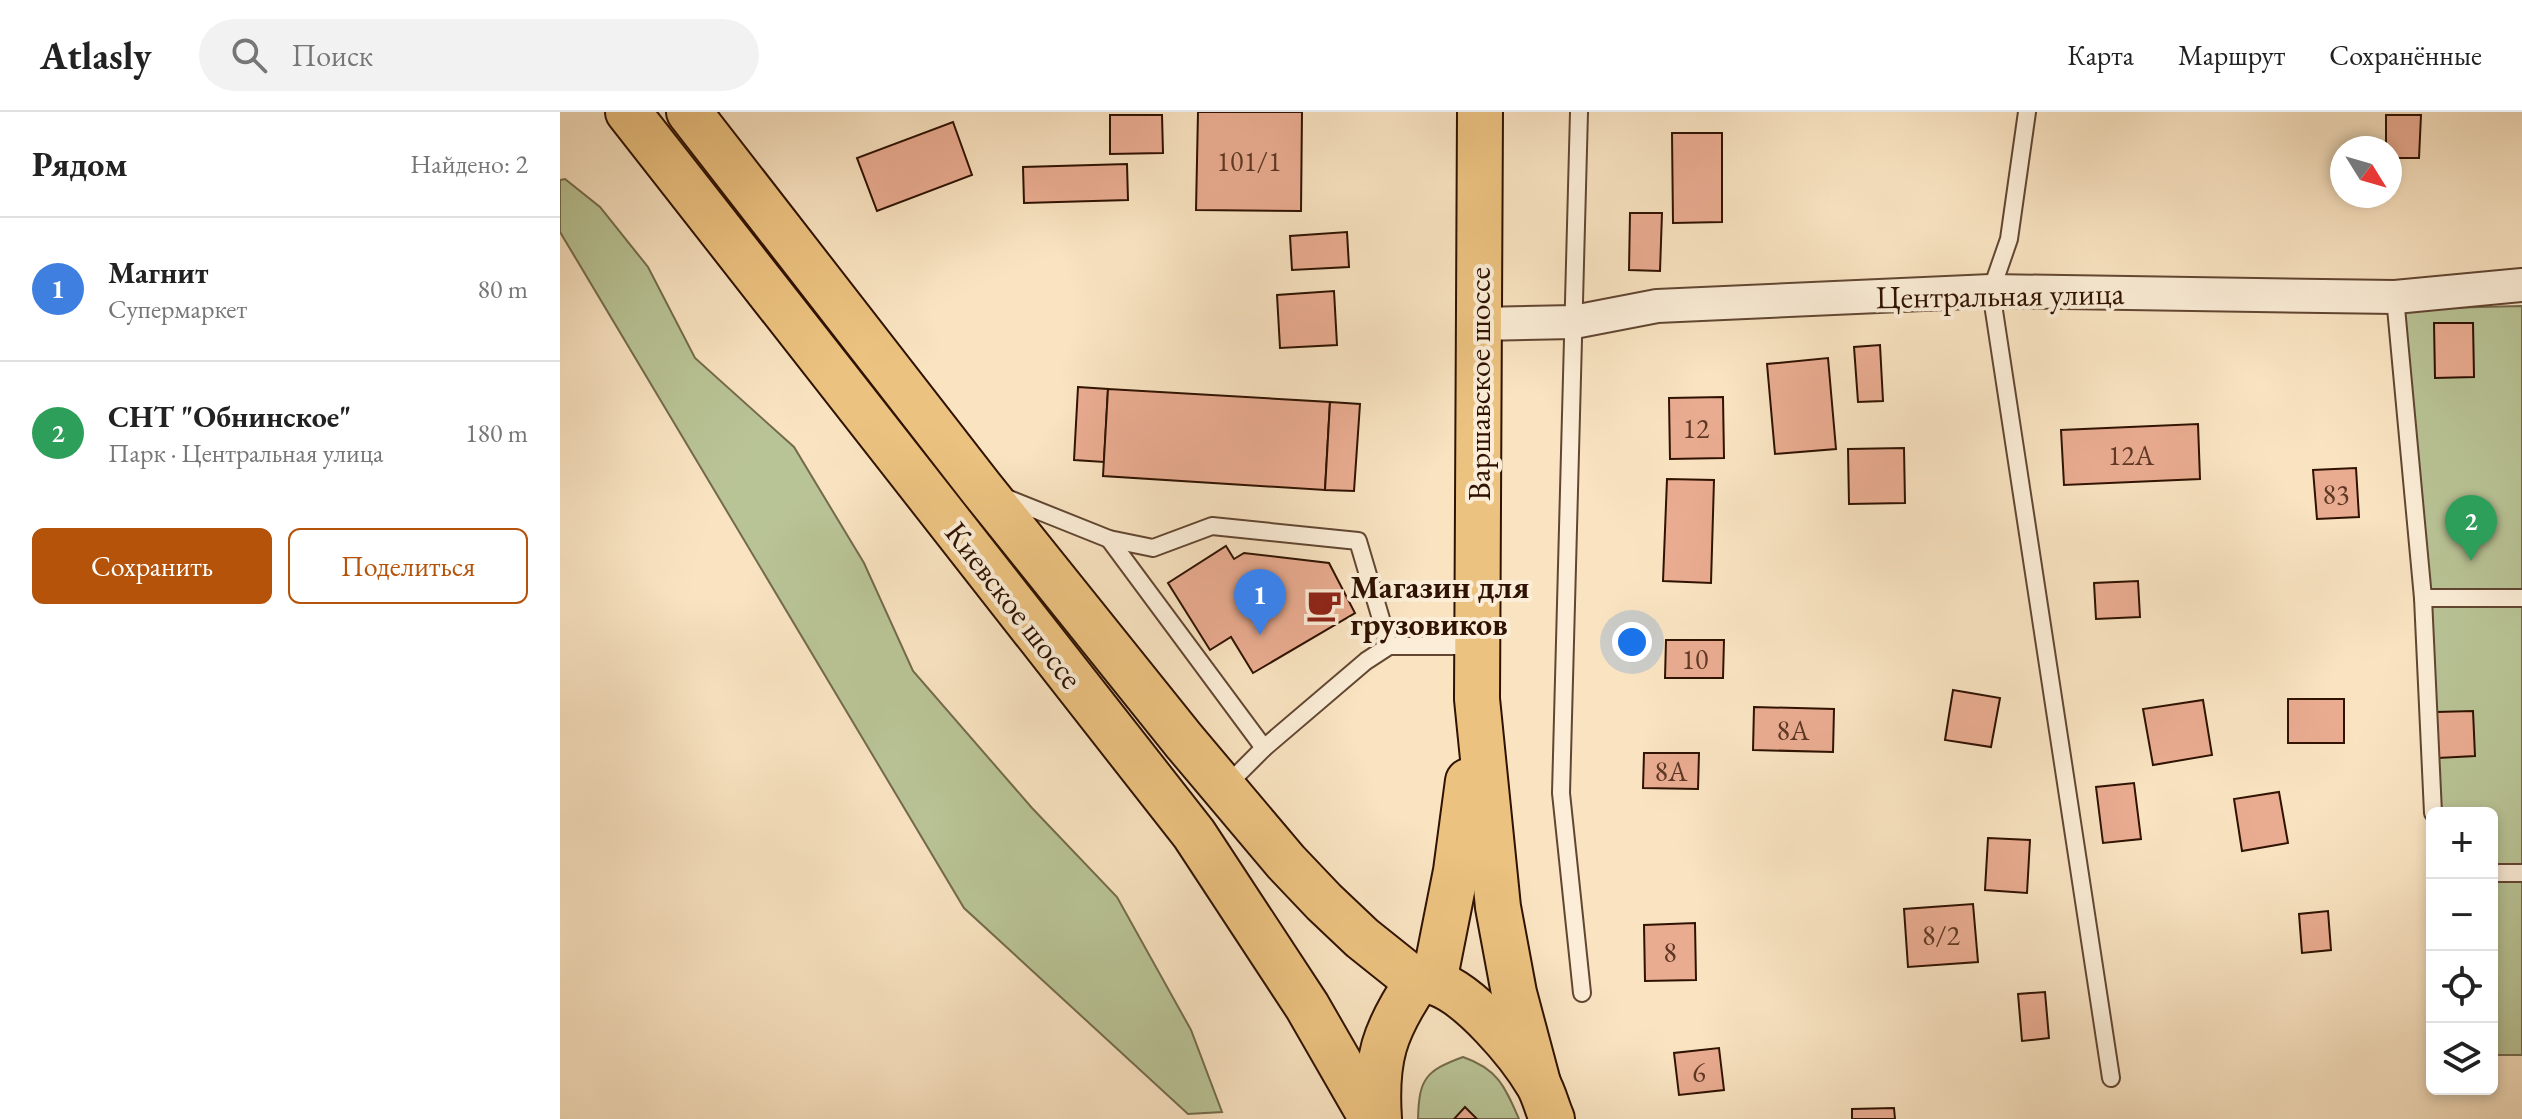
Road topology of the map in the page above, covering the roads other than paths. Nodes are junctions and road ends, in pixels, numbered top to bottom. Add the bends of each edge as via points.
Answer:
1 (628, 112) edge
2 (689, 112) edge
3 (1480, 112) edge
4 (1579, 112) edge
5 (2027, 112) edge
6 (2522, 285) edge
7 (1991, 291) junction
8 (2395, 297) junction
9 (1574, 322) junction
10 (1479, 324) junction
11 (981, 488) junction
12 (1109, 539) junction
13 (2423, 598) junction
14 (2522, 598) edge
15 (1389, 646) junction
16 (1478, 651) junction
17 (1477, 699) junction
18 (1264, 748) junction
19 (1224, 788) junction
20 (2433, 807) edge
21 (2498, 873) edge
22 (2522, 873) edge
23 (1425, 982) junction
24 (1582, 993) dead end
25 (2111, 1078) dead end
26 (1545, 1102) edge
27 (1372, 1119) edge
28 (1379, 1119) edge

1 - 27 main road, Киевское шоссе via 1194,834 1307,1006
2 - 11 main road, Киевское шоссе
3 - 10 main road, Варшавское шоссе
4 - 9 lane
5 - 7 lane via 2009,239
6 - 8 street, Центральная улица
7 - 8 street, Центральная улица
7 - 9 street, Центральная улица via 1657,306
7 - 25 lane
8 - 13 lane
9 - 10 street, Центральная улица
9 - 24 lane via 1561,793
10 - 16 main road, Варшавское шоссе
11 - 12 lane
11 - 19 main road, Киевское шоссе
12 - 15 lane via 1153,548 1212,526 1358,541
12 - 18 lane
13 - 14 lane
13 - 20 lane
15 - 16 lane
15 - 18 lane
16 - 17 main road, Варшавское шоссе
17 - 23 main road via 1456,871
17 - 26 main road via 1498,907 1514,993
18 - 19 lane
19 - 23 main road, Киевское шоссе via 1324,902 1362,938
21 - 22 lane
23 - 26 main road, Киевское шоссе via 1454,993 1485,1018 1515,1052
23 - 28 main road via 1401,1006 1382,1045 1376,1085

